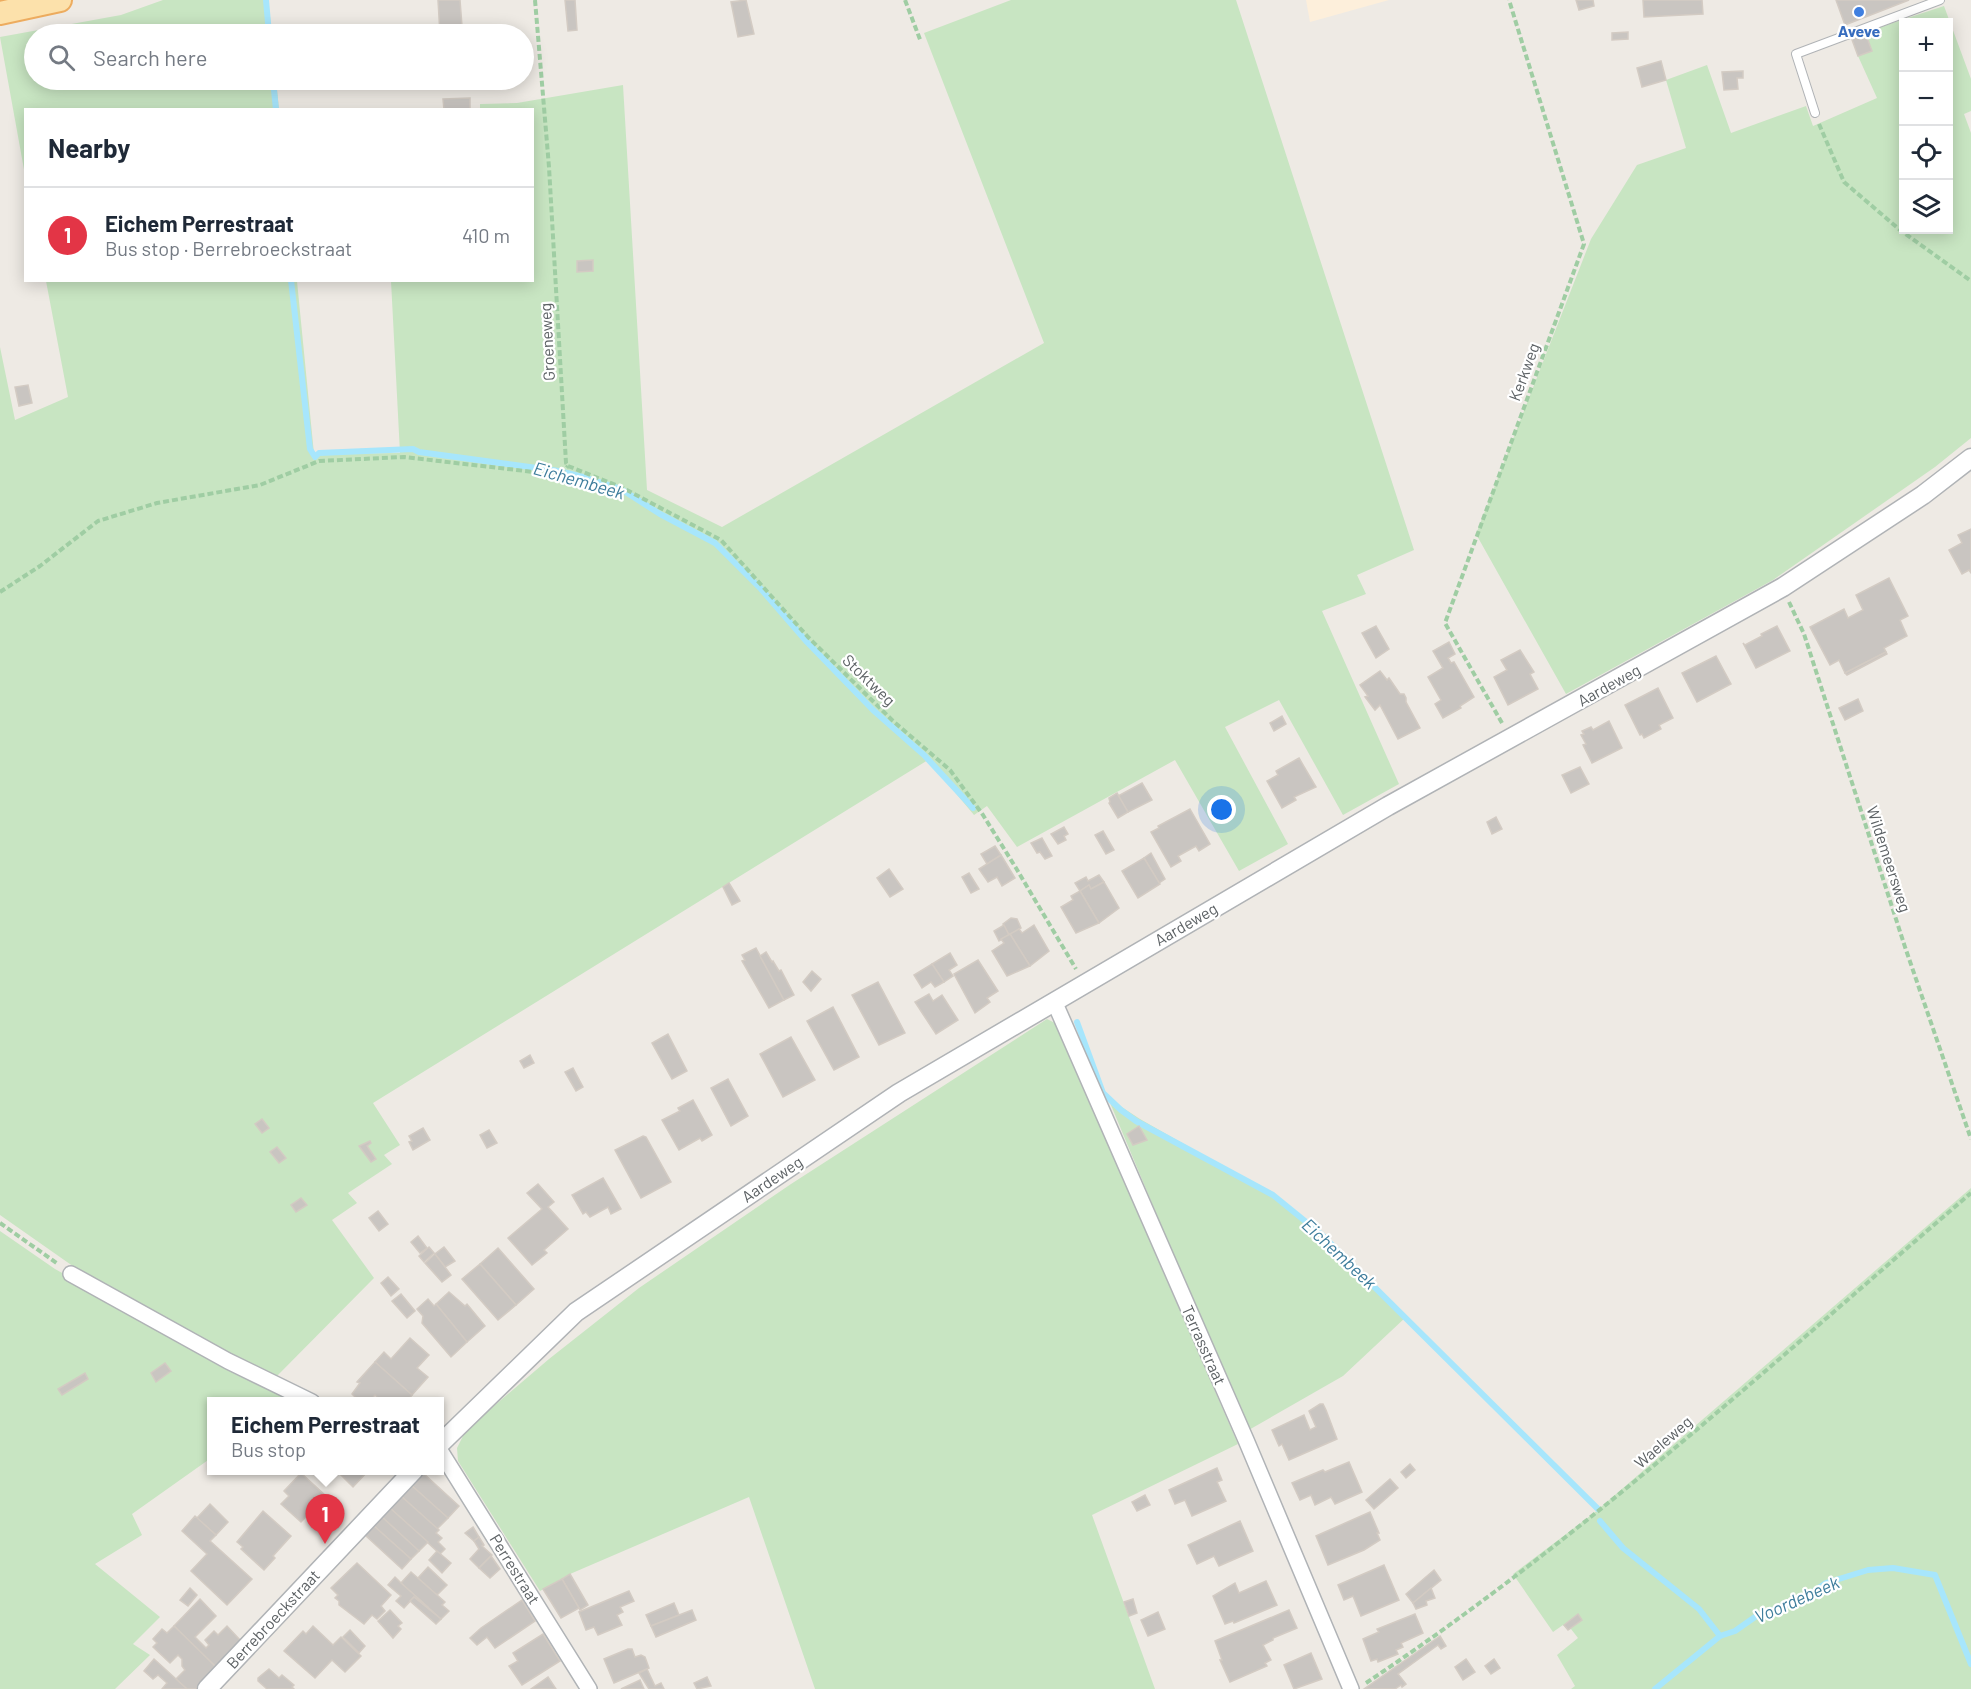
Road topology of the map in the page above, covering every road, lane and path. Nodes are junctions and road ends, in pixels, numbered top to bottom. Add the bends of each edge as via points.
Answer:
1 (535, 0) edge
2 (906, 0) edge
3 (1509, 0) edge
4 (1940, 0) edge
5 (49, 1) edge
6 (0, 13) edge
7 (921, 42) dead end
8 (1815, 113) joint
9 (1971, 280) edge
10 (1971, 458) edge
11 (568, 466) junction
12 (1783, 587) junction
13 (0, 592) edge
14 (1511, 739) junction
15 (1085, 984) junction
16 (1054, 1001) junction
17 (1971, 1139) edge
18 (1971, 1193) edge
19 (0, 1223) edge
20 (71, 1274) joint
21 (304, 1397) edge
22 (444, 1442) edge
23 (444, 1455) edge
24 (409, 1475) edge
25 (1356, 1688) edge
26 (207, 1689) edge
27 (589, 1689) edge

1 - 11 path, Groeneweg
2 - 7 path
3 - 14 path, Kerkweg via 1584,244 1445,622
4 - 8 lane via 1796,54
5 - 6 main road
8 - 9 path via 1844,182 1900,230
10 - 12 street, Aardeweg via 1923,495
11 - 13 path via 560,475 404,457 319,461 260,485 157,502 98,521
11 - 15 path, Stoktweg via 623,488 721,540 808,637 893,721 950,770 988,824
12 - 14 street, Aardeweg
12 - 17 path, Wildemeersweg via 1804,634
14 - 15 street, Aardeweg via 1388,806
15 - 16 street, Aardeweg
16 - 22 street, Aardeweg via 899,1093 576,1312
16 - 25 street, Terrasstraat
18 - 25 path, Waeleweg via 1597,1514 1418,1648
19 - 20 path
20 - 21 street via 228,1361
23 - 27 street, Perrestraat
24 - 26 street, Berrebroeckstraat

